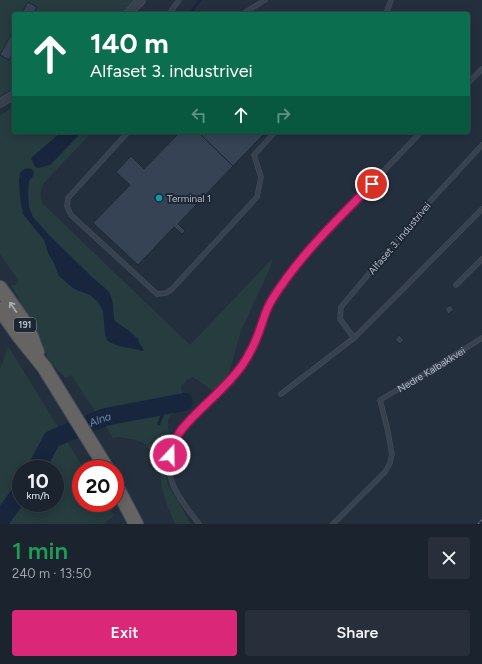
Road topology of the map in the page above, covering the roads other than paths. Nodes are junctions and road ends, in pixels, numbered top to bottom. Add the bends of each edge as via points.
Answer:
1 (141, 0) edge
2 (179, 0) edge
3 (265, 0) edge
4 (390, 0) edge
5 (130, 12) edge
6 (170, 12) edge
7 (245, 12) edge
8 (387, 12) edge
9 (482, 68) edge
10 (470, 82) edge
11 (12, 96) edge
12 (0, 103) edge
13 (126, 134) edge
14 (273, 134) edge
15 (419, 134) edge
16 (482, 145) edge
17 (482, 210) edge
18 (482, 259) edge
19 (456, 285) dead end
20 (0, 288) edge
21 (0, 309) edge
22 (354, 338) junction
23 (482, 338) edge
24 (44, 367) junction
25 (281, 394) dead end
26 (101, 460) edge
27 (124, 501) edge
28 (136, 524) edge
29 (199, 524) edge
30 (333, 524) edge

1 - 5 street
2 - 6 lane
3 - 7 lane
4 - 8 lane
9 - 10 lane
11 - 12 street
13 - 14 lane via 68,198 67,206 71,215 157,294 172,289 257,197 261,177 254,155
15 - 29 lane via 296,265 271,300 259,333 242,365 176,438 170,455 171,482
16 - 22 lane, Alfaset 3. industrivei via 424,208 341,307 340,319
17 - 22 lane
18 - 19 lane
24 -> 20 highway, 191 via 29,331
21 - 24 highway, 191
22 - 25 lane
23 - 30 lane, Nedre Kalbakkvei via 380,400 392,454 390,463 385,472
24 - 26 highway, 191
27 - 28 highway

